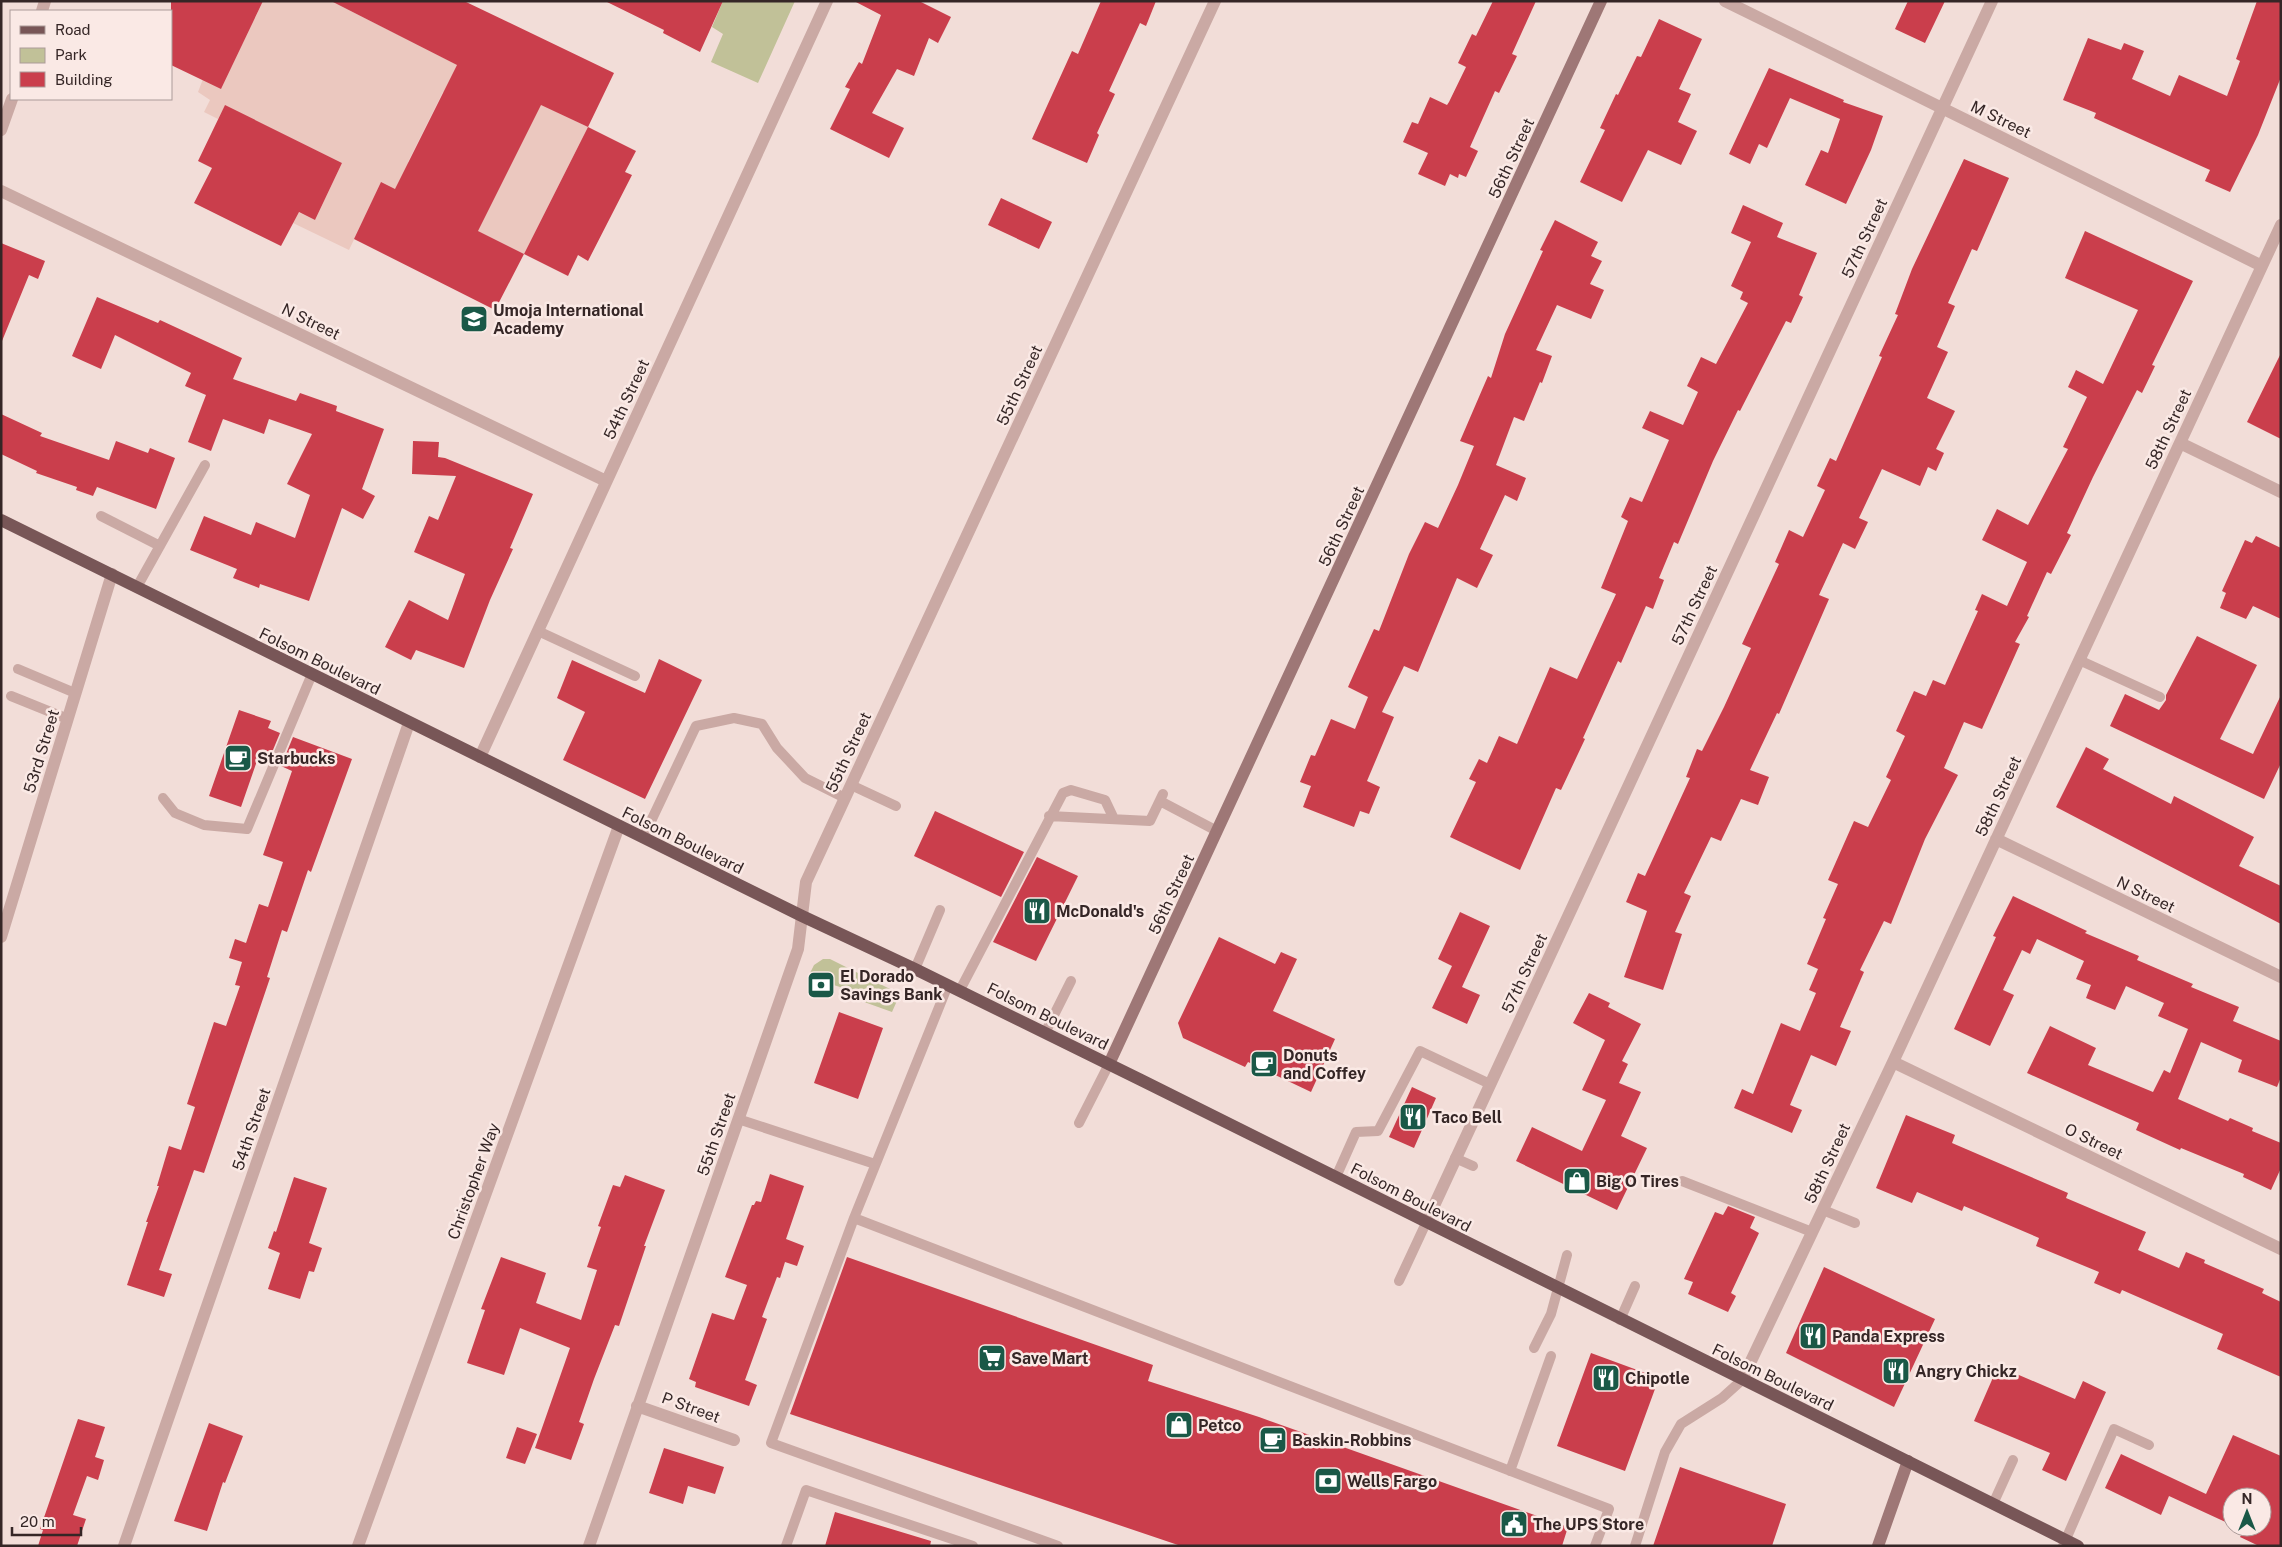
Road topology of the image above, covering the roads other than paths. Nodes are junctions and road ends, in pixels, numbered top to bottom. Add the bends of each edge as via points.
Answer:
1 (826, 1) edge
2 (1214, 1) edge
3 (1601, 1) edge
4 (1725, 1) edge
5 (1992, 1) edge
6 (12, 100) edge
7 (1942, 108) junction
8 (1, 130) edge
9 (1, 191) edge
10 (2281, 225) edge
11 (2262, 266) junction
12 (2180, 443) junction
13 (205, 465) dead end
14 (606, 481) junction
15 (2281, 492) edge
16 (101, 516) dead end
17 (1, 520) edge
18 (160, 546) junction
19 (112, 574) junction
20 (137, 587) junction
21 (538, 631) junction
22 (2079, 660) junction
23 (18, 669) dead end
24 (312, 674) junction
25 (635, 676) dead end
26 (75, 693) junction
27 (11, 696) dead end
28 (2160, 697) dead end
29 (68, 719) junction
30 (409, 722) junction
31 (480, 757) junction
32 (851, 785) junction
33 (163, 798) dead end
34 (844, 798) junction
35 (896, 806) dead end
36 (1049, 816) junction
37 (1114, 819) junction
38 (619, 826) junction
39 (1217, 831) junction
40 (643, 838) junction
41 (1996, 839) junction
42 (940, 910) dead end
43 (802, 916) junction
44 (1, 937) edge
45 (915, 969) junction
46 (2281, 977) edge
47 (1072, 981) dead end
48 (954, 988) junction
49 (1045, 1033) junction
50 (1893, 1062) junction
51 (1109, 1064) junction
52 (1490, 1084) junction
53 (738, 1119) junction
54 (1079, 1123) dead end
55 (1456, 1158) junction
56 (875, 1164) junction
57 (1473, 1166) dead end
58 (1336, 1178) junction
59 (1682, 1180) dead end
60 (1823, 1210) junction
61 (854, 1218) junction
62 (1426, 1223) junction
63 (1855, 1224) dead end
64 (1812, 1232) junction
65 (2281, 1249) edge
66 (1567, 1255) dead end
67 (1399, 1281) dead end
68 (1635, 1286) dead end
69 (1560, 1288) junction
70 (1620, 1320) junction
71 (1534, 1348) dead end
72 (1551, 1356) dead end
73 (1742, 1380) junction
74 (638, 1406) junction
75 (734, 1440) dead end
76 (2149, 1445) dead end
77 (2013, 1460) dead end
78 (1908, 1461) junction
79 (1510, 1472) junction
80 (1993, 1504) junction
81 (2064, 1542) edge
82 (124, 1546) edge
83 (358, 1546) edge
84 (589, 1546) edge
85 (786, 1546) edge
86 (973, 1546) edge
87 (1058, 1546) edge
88 (1595, 1546) edge
89 (1634, 1546) edge
90 (1878, 1546) edge
91 (2078, 1546) edge

1 - 14 street, 54th Street
2 - 32 street, 55th Street
3 - 39 street, 56th Street
4 - 7 street, M Street
5 - 7 street, 57th Street
6 - 8 street
7 - 11 street, M Street
7 - 52 street, 57th Street
9 - 14 street, N Street
10 - 11 street, 58th Street
11 - 12 street, 58th Street
12 - 15 street
12 - 22 street, 58th Street
13 - 18 lane
14 - 21 street, 54th Street
16 - 18 lane
17 - 19 main road, Folsom Boulevard
18 - 20 lane
19 - 20 main road, Folsom Boulevard
19 - 26 street, 53rd Street
20 - 24 main road, Folsom Boulevard
21 - 25 lane
21 - 31 street, 54th Street
22 - 28 lane
22 - 41 street, 58th Street
23 - 26 lane
24 - 30 main road, Folsom Boulevard
24 - 33 lane via 246,830 204,825 175,813
26 - 29 street, 53rd Street
27 - 29 lane
29 - 44 street, 53rd Street
30 - 31 main road, Folsom Boulevard
30 - 82 street, 54th Street
31 - 38 main road, Folsom Boulevard
32 - 34 street, 55th Street
32 - 35 lane
34 - 40 lane via 804,778 777,748 762,724 734,718 696,726
34 - 43 street, 55th Street via 806,882
36 - 37 lane
36 - 37 lane via 1063,793 1071,790 1105,800
36 - 48 lane
37 - 39 lane via 1150,821 1161,798
38 - 40 main road, Folsom Boulevard
38 - 83 street, Christopher Way
39 - 51 street, 56th Street
40 - 43 main road, Folsom Boulevard
41 - 46 street, N Street
41 - 50 street, 58th Street
42 - 45 lane
43 - 45 main road, Folsom Boulevard
43 - 53 street, 55th Street via 798,949
45 - 48 main road, Folsom Boulevard
47 - 49 lane
48 - 49 main road, Folsom Boulevard
48 - 56 lane
49 - 51 main road, Folsom Boulevard
50 - 60 street, 58th Street
50 - 65 street, O Street
51 - 54 lane
51 - 58 main road, Folsom Boulevard
52 - 55 street, 57th Street
52 - 58 lane via 1420,1051 1378,1131 1356,1132
53 - 56 lane
53 - 74 street, 55th Street
55 - 57 lane
55 - 62 street, 57th Street
56 - 61 lane
58 - 62 main road, Folsom Boulevard
59 - 64 lane
60 - 63 lane
60 - 64 street, 58th Street
61 - 79 lane
61 - 87 lane via 771,1443
62 - 67 lane
62 - 69 main road, Folsom Boulevard
64 - 73 street, 58th Street
66 - 69 lane
68 - 70 lane
69 - 70 main road, Folsom Boulevard
69 - 71 lane
70 - 73 main road, Folsom Boulevard
72 - 79 lane
73 - 78 main road, Folsom Boulevard
73 - 89 lane via 1722,1398 1681,1424 1665,1452
74 - 75 street, P Street
74 - 84 street, 55th Street
76 - 81 lane via 2114,1428
77 - 80 lane
78 - 80 main road, Folsom Boulevard
78 - 90 street
79 - 88 lane via 1609,1509
80 - 81 main road, Folsom Boulevard
81 - 91 main road, Folsom Boulevard
85 - 86 lane via 806,1490

